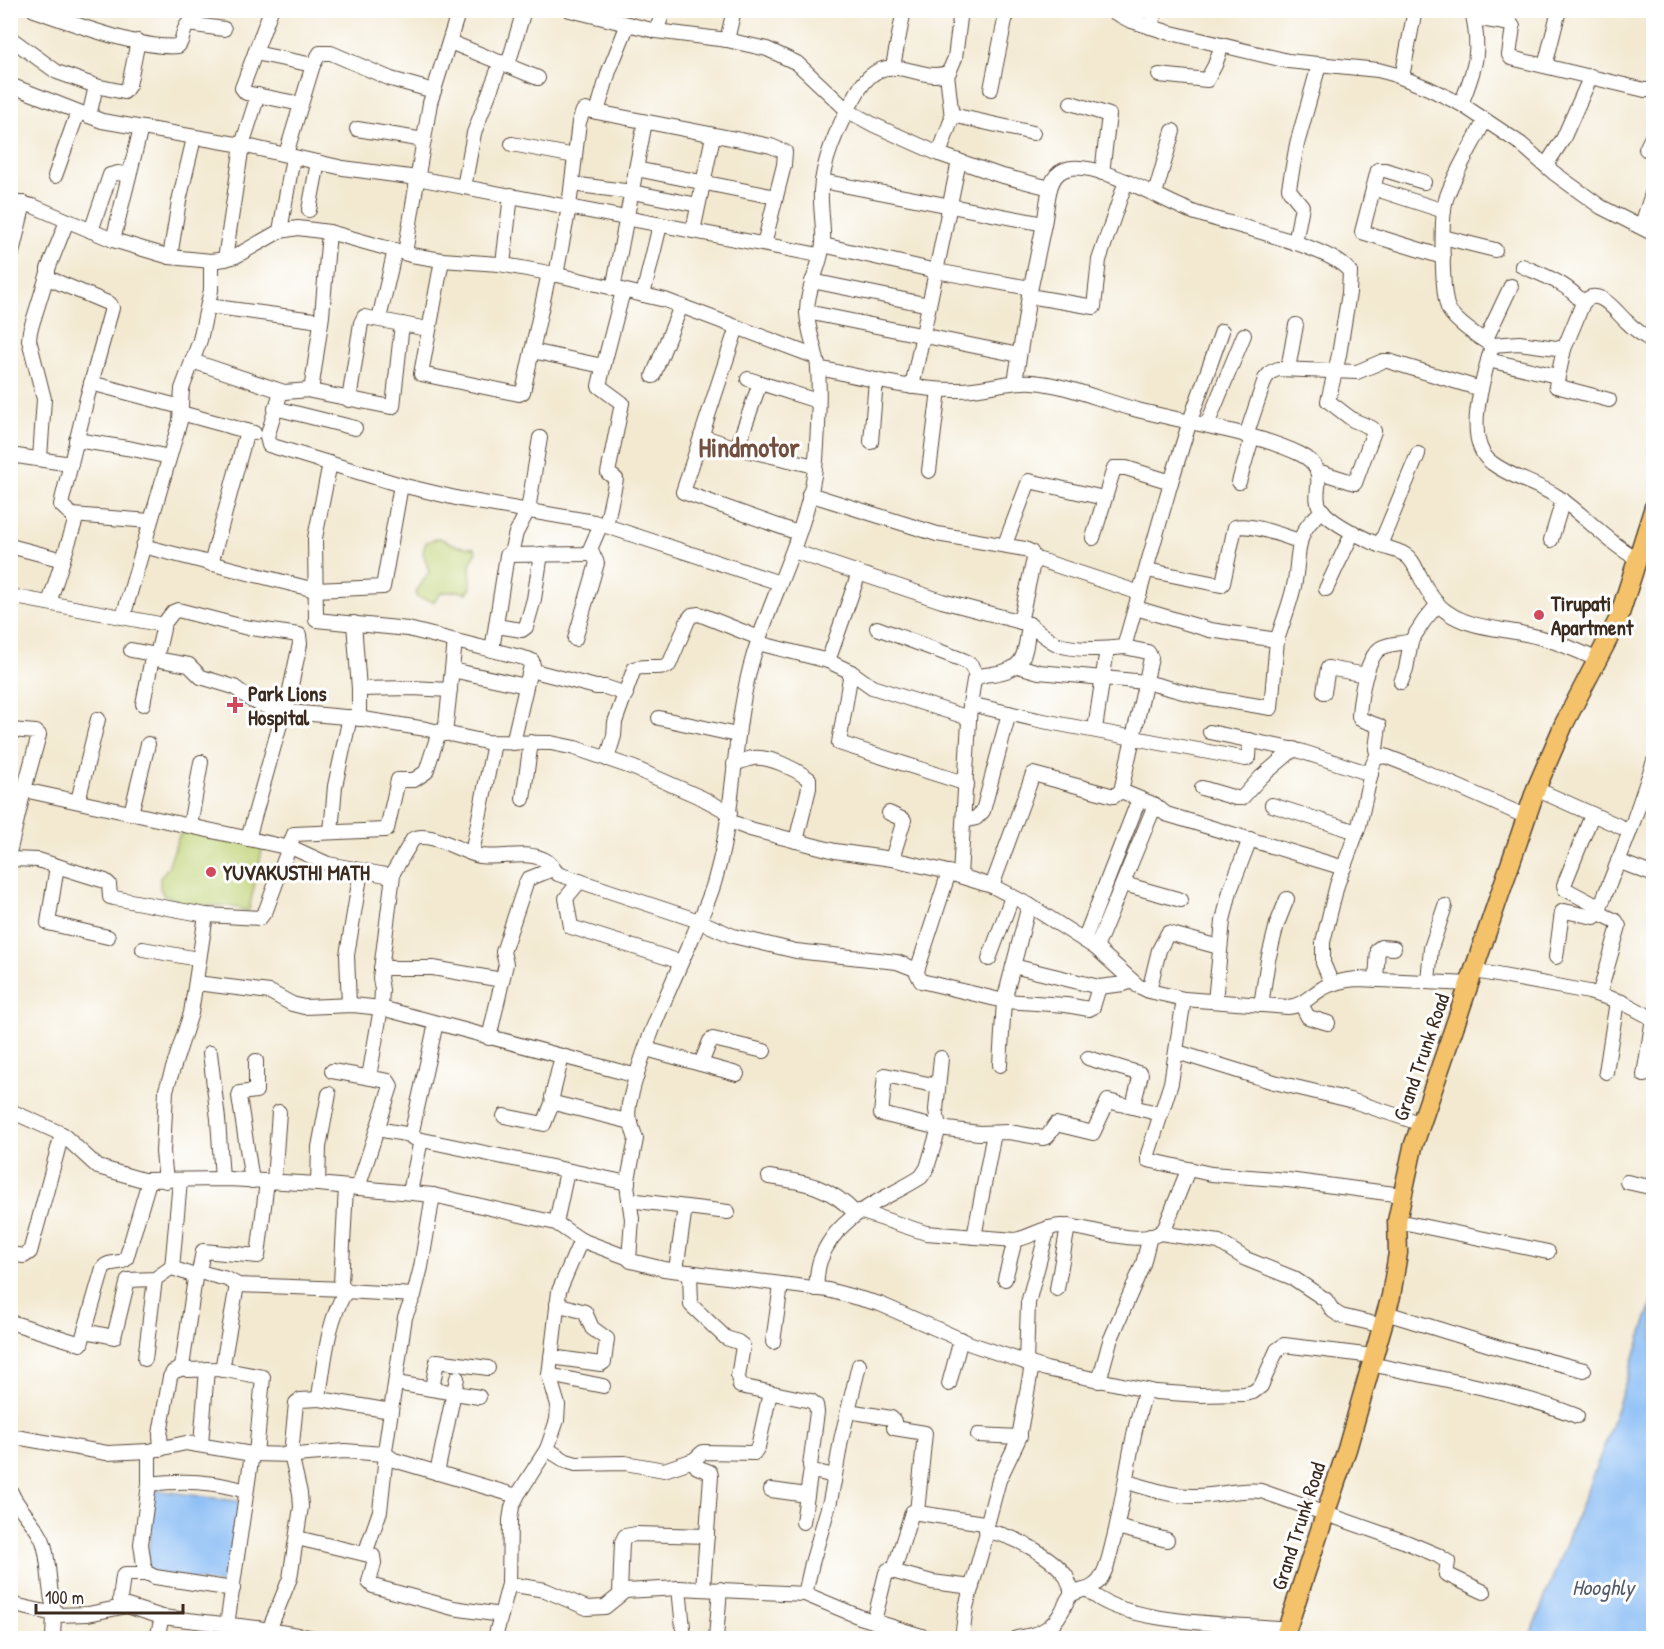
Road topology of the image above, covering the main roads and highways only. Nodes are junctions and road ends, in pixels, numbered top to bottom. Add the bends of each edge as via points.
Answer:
1 (1653, 507) edge
2 (1286, 1634) edge

1 - 2 main road, Grand Trunk Road via 1618,620 1564,724 1536,789 1411,1156 1397,1221 1398,1252 1385,1320

